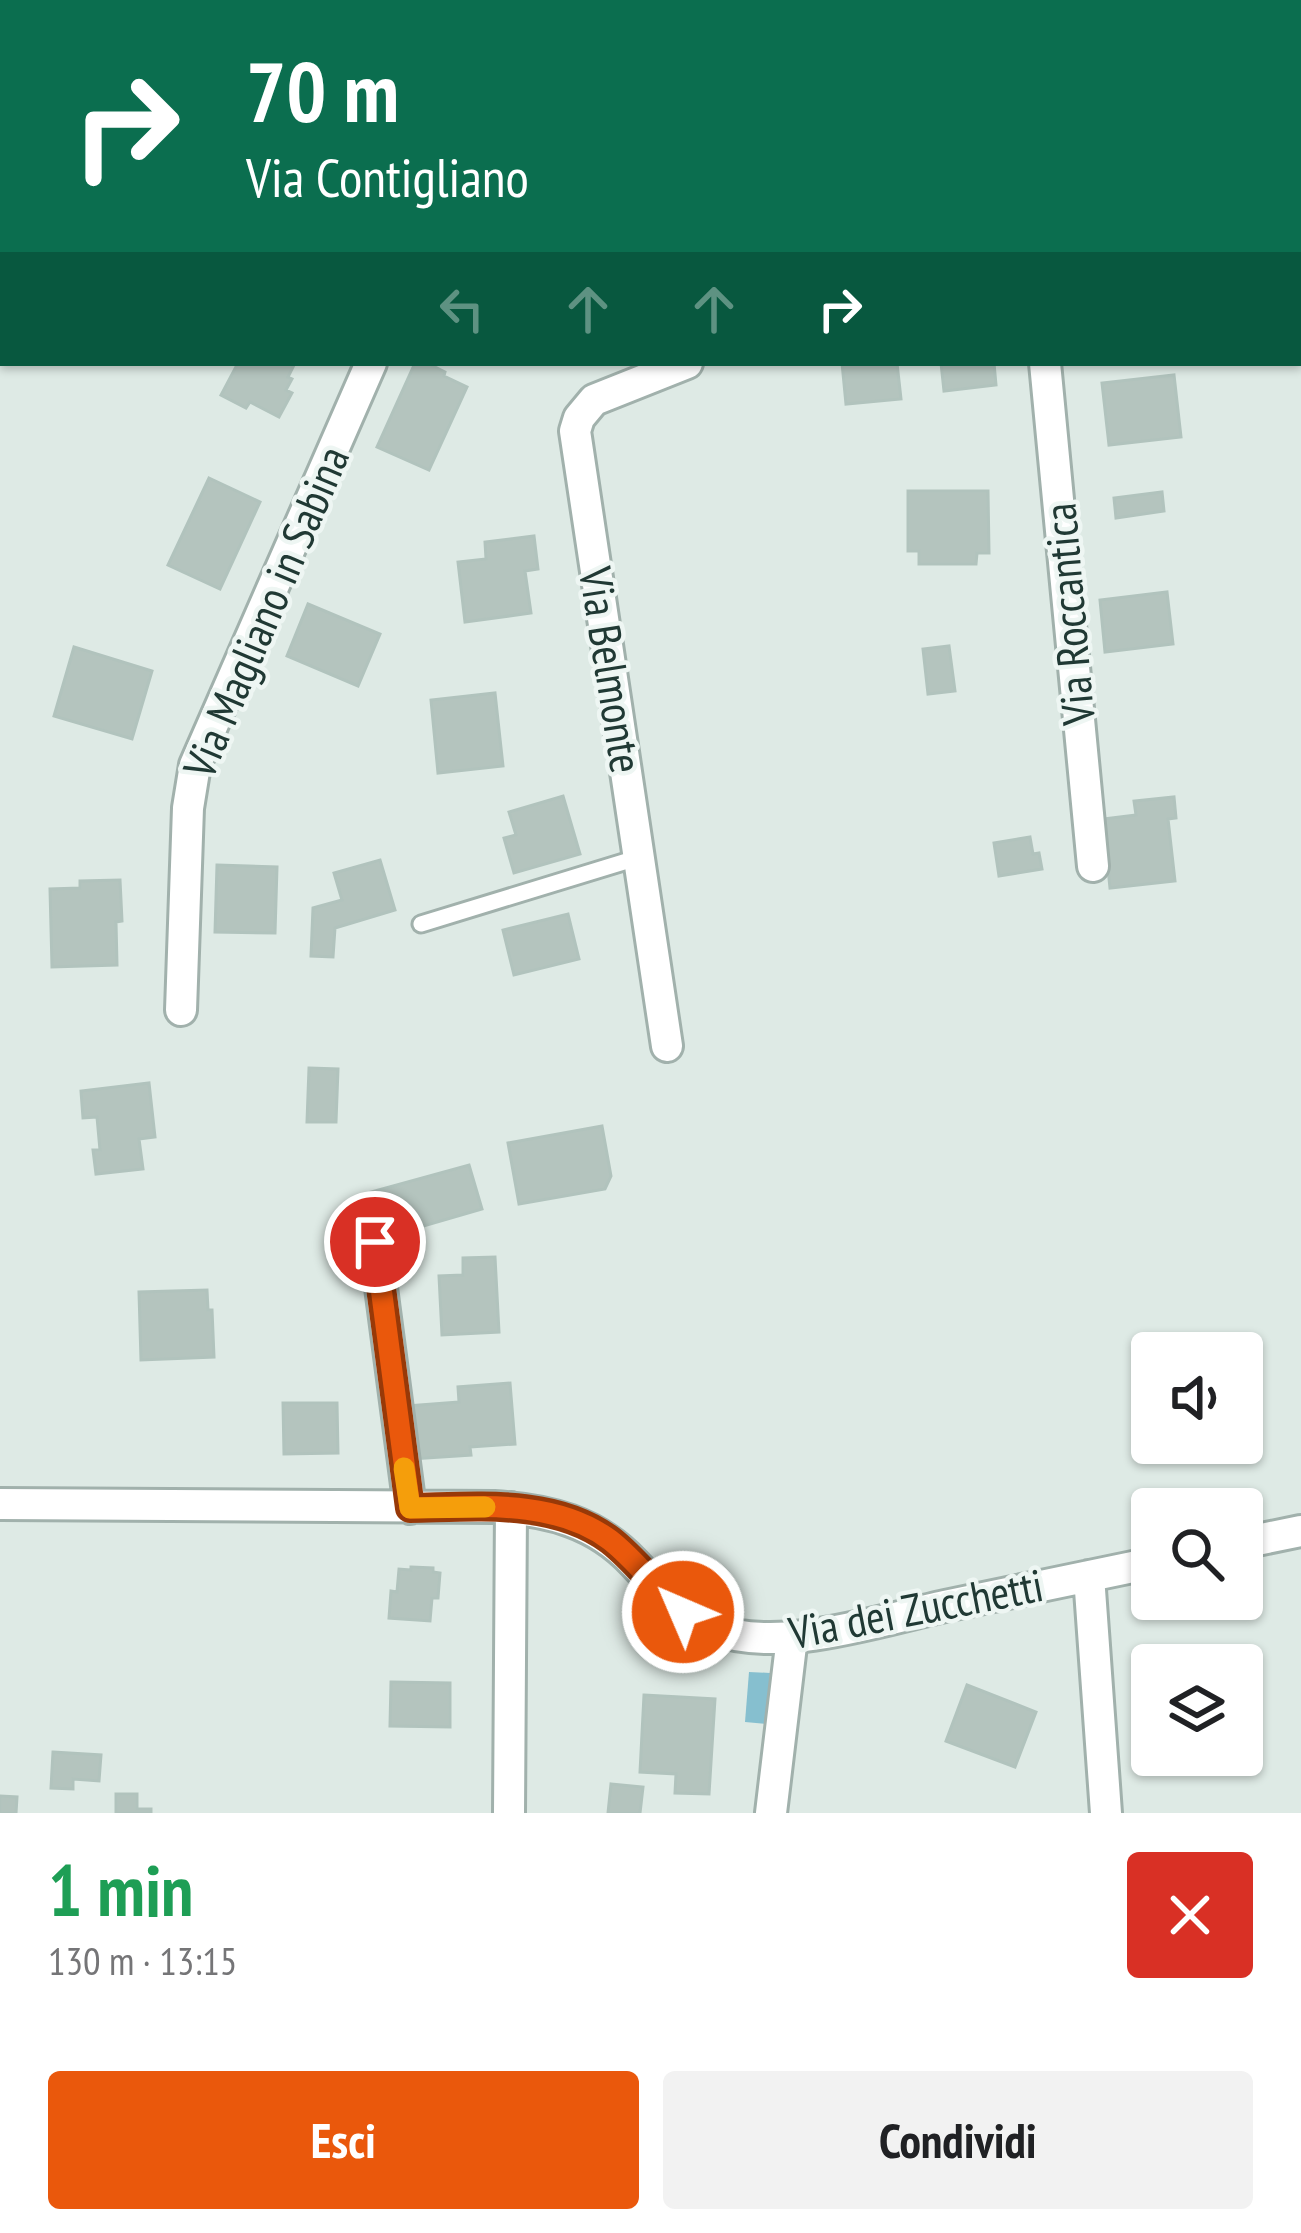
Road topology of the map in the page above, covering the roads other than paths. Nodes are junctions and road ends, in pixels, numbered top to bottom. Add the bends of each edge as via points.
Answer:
1 (370, 366) edge
2 (679, 366) edge
3 (1045, 366) edge
4 (640, 856) junction
5 (1093, 866) dead end
6 (421, 924) dead end
7 (181, 1010) dead end
8 (667, 1046) dead end
9 (375, 1242) dead end
10 (0, 1504) edge
11 (410, 1508) junction
12 (511, 1508) junction
13 (1301, 1531) edge
14 (1263, 1539) edge
15 (1131, 1567) edge
16 (1089, 1576) junction
17 (792, 1637) junction
18 (509, 1813) edge
19 (771, 1813) edge
20 (1106, 1813) edge

1 - 7 street, Via Magliano in Sabina via 195,765
2 - 4 street, Via Belmonte via 594,400 575,431
3 - 5 street, Via Roccantica
4 - 6 lane
4 - 8 street, Via Belmonte
9 - 11 street
10 - 11 street, Via dei Zucchetti
11 - 12 street, Via dei Zucchetti
12 - 17 street, Via dei Zucchetti via 603,1536 707,1626
12 - 18 street
13 - 14 street
15 - 16 street, Via dei Zucchetti
16 - 17 street, Via dei Zucchetti
16 - 20 street
17 - 19 street

